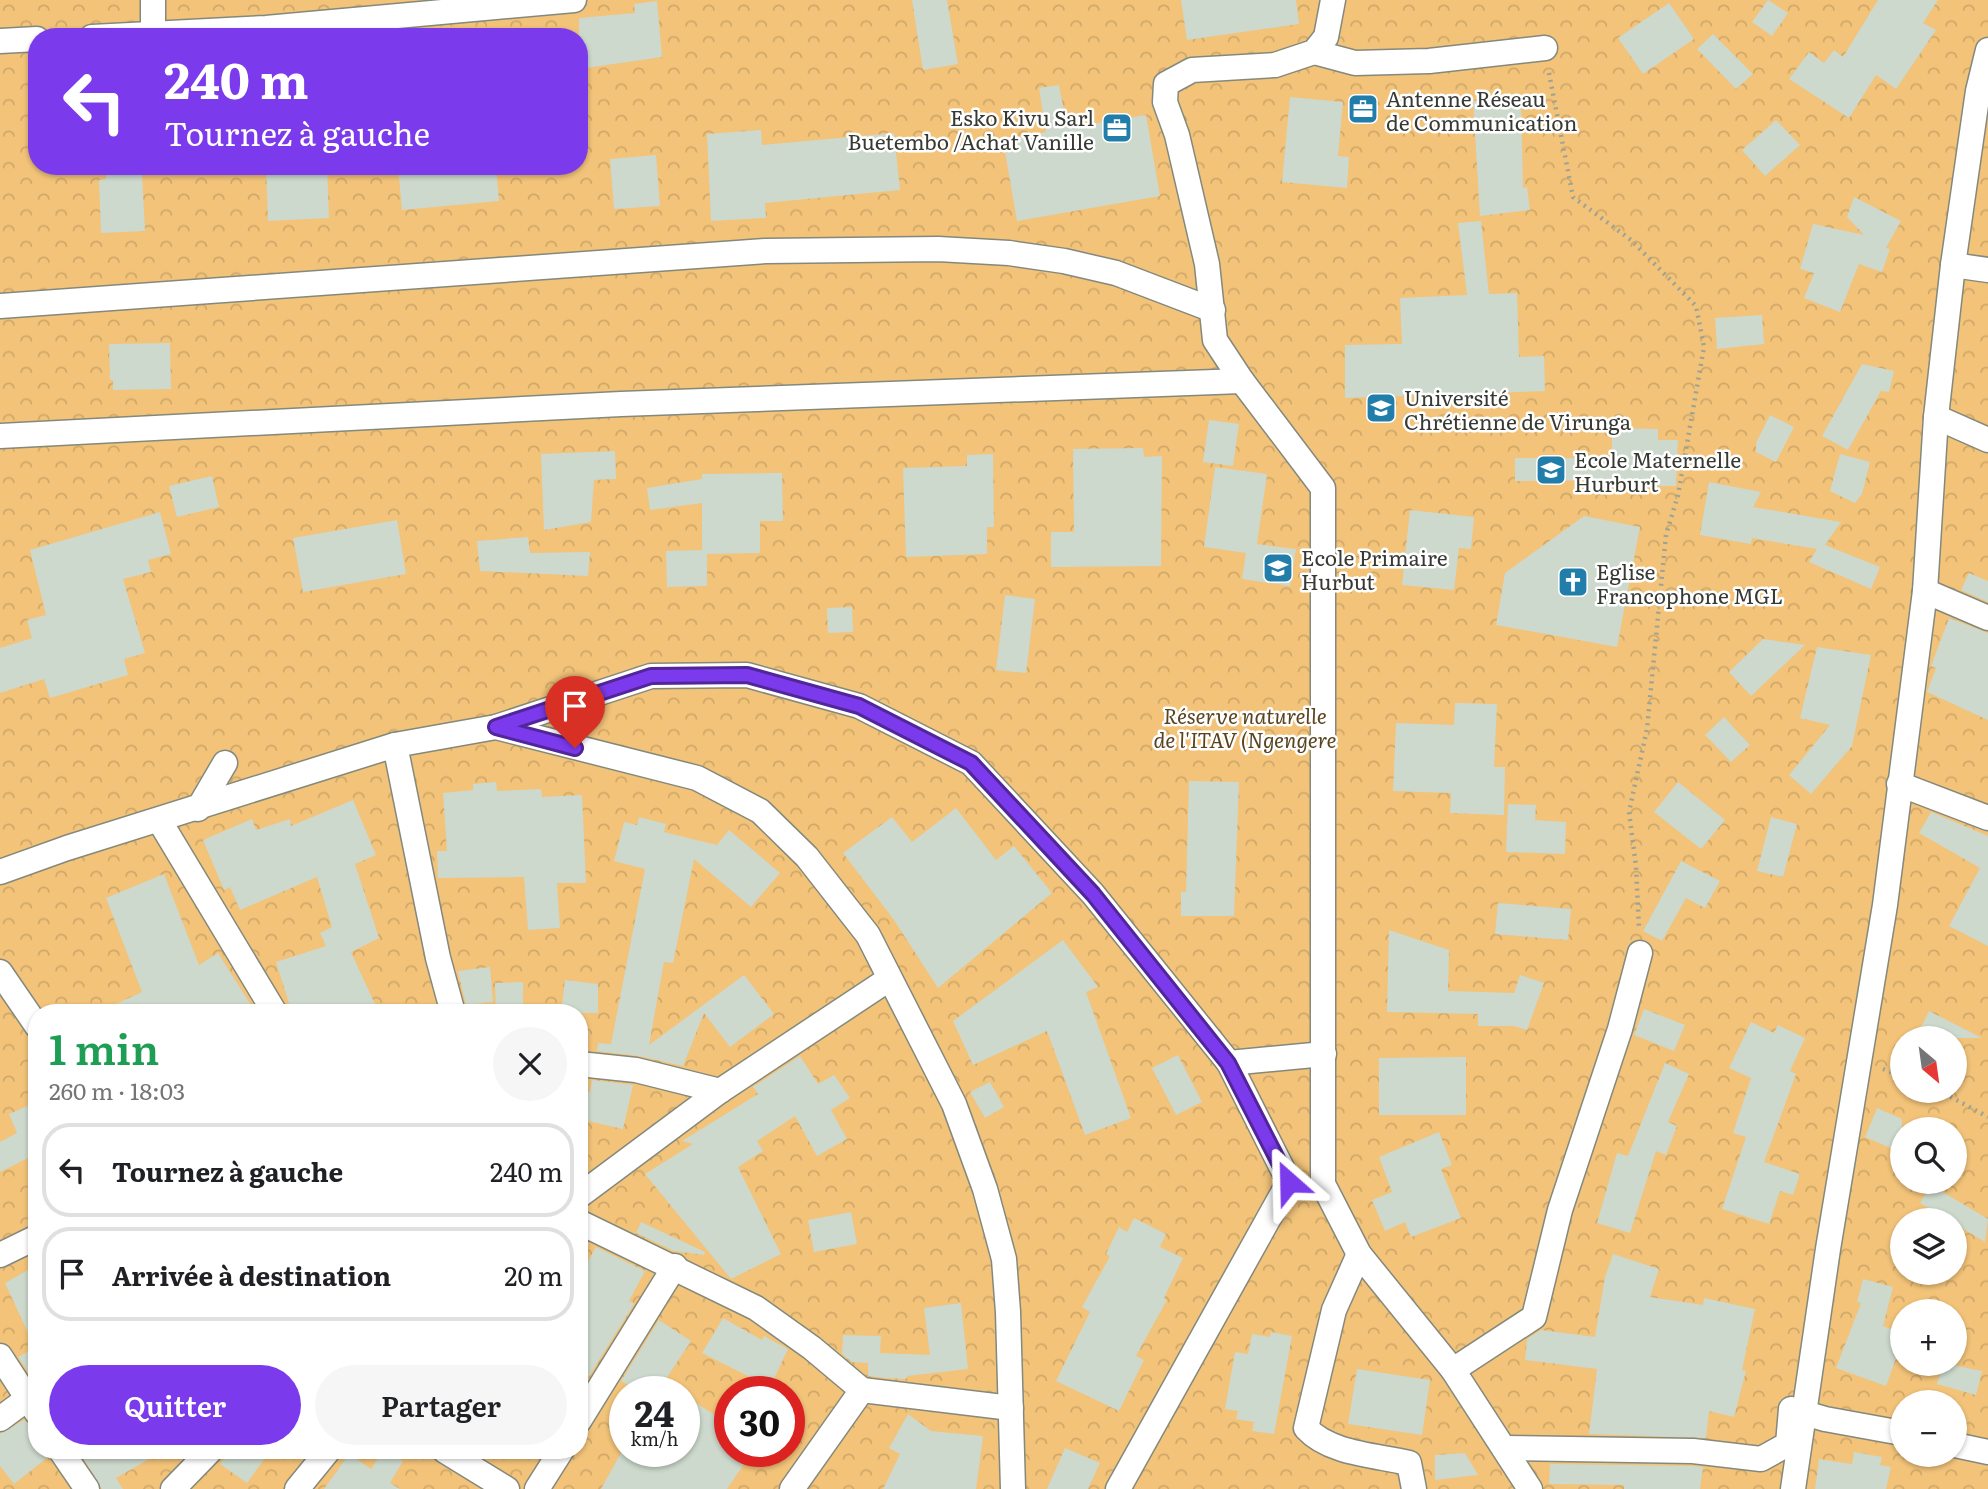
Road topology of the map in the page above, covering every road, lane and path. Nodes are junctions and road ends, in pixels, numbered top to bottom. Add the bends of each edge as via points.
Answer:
1 (153, 0) edge
2 (574, 0) edge
3 (1334, 0) edge
4 (414, 7) edge
5 (153, 28) edge
6 (211, 28) edge
7 (28, 39) edge
8 (0, 41) edge
9 (1545, 48) joint
10 (1988, 50) edge
11 (1314, 52) junction
12 (1983, 93) edge
13 (1953, 265) junction
14 (1988, 270) edge
15 (0, 306) edge
16 (1213, 310) junction
17 (1242, 381) junction
18 (1936, 417) junction
19 (0, 436) edge
20 (1988, 440) edge
21 (1925, 591) junction
22 (1988, 618) edge
23 (496, 727) junction
24 (395, 745) junction
25 (225, 762) dead end
26 (1899, 784) junction
27 (198, 809) junction
28 (1988, 818) edge
29 (159, 820) junction
30 (0, 872) edge
31 (1640, 953) joint
32 (0, 971) edge
33 (889, 979) junction
34 (270, 1004) edge
35 (451, 1004) edge
36 (28, 1013) edge
37 (1324, 1054) junction
38 (1228, 1063) junction
39 (588, 1065) edge
40 (720, 1091) junction
41 (1963, 1103) edge
42 (1988, 1116) edge
43 (1289, 1182) junction
44 (1324, 1184) junction
45 (588, 1189) edge
46 (588, 1226) edge
47 (28, 1241) edge
48 (1360, 1254) junction
49 (0, 1255) edge
50 (675, 1266) junction
51 (0, 1356) edge
52 (1453, 1370) junction
53 (862, 1390) junction
54 (28, 1400) edge
55 (588, 1406) edge
56 (28, 1408) edge
57 (1011, 1408) junction
58 (1803, 1412) junction
59 (0, 1419) edge
60 (1890, 1430) edge
61 (1504, 1448) junction
62 (1967, 1448) edge
63 (1988, 1452) edge
64 (66, 1459) edge
65 (203, 1459) edge
66 (321, 1459) edge
67 (458, 1459) edge
68 (556, 1459) edge
69 (87, 1489) edge
70 (173, 1489) edge
71 (297, 1489) edge
72 (507, 1489) edge
73 (537, 1489) edge
74 (792, 1489) edge
75 (1013, 1489) edge
76 (1118, 1489) edge
77 (1414, 1489) edge
78 (1530, 1489) edge
79 (1793, 1489) edge

1 - 5 street
2 - 4 street
3 - 11 street via 1326,37
4 - 6 street
7 - 8 street
9 - 11 street via 1429,61 1355,63
9 - 31 path via 1573,197 1630,240 1696,306 1704,347 1678,495 1666,535 1647,729 1629,812
10 - 12 street
11 - 16 street via 1275,65 1192,70 1166,83 1166,102 1207,264
12 - 13 street
13 - 14 street
13 - 18 street
15 - 16 street via 766,251 938,249 1064,261 1116,273
16 - 17 street via 1215,340
17 - 19 street via 539,407
17 - 37 street via 1323,488
18 - 20 street
18 - 21 street
21 - 22 street
21 - 26 street
23 - 24 street
23 - 33 street via 696,778 760,811 807,857 868,935
23 - 38 street via 651,676 747,675 859,706 971,763 1093,894
24 - 27 street
24 - 35 street
25 - 27 street
26 - 28 street
26 - 58 street via 1885,905
27 - 29 street
29 - 30 street
29 - 34 street
31 - 52 street via 1560,1210 1534,1317
32 - 36 street
33 - 40 street
33 - 57 street via 954,1104 985,1189 1004,1259
37 - 38 street
37 - 44 street
38 - 43 street
39 - 40 street via 636,1070
40 - 45 street
41 - 42 path
43 - 44 street
43 - 76 street
44 - 48 street
46 - 50 street
47 - 49 street
48 - 52 street
48 - 77 street via 1335,1310 1306,1428 1315,1438 1337,1447 1409,1463
50 - 53 street via 755,1308
50 - 55 street
51 - 54 street
52 - 61 street
53 - 57 street
53 - 74 street
56 - 59 street
57 - 75 street
58 - 60 street
58 - 61 street via 1791,1409 1788,1444 1761,1459 1693,1451
58 - 79 street
61 - 78 street
62 - 63 street
64 - 69 street
65 - 70 street
66 - 71 street
67 - 72 street
68 - 73 street

